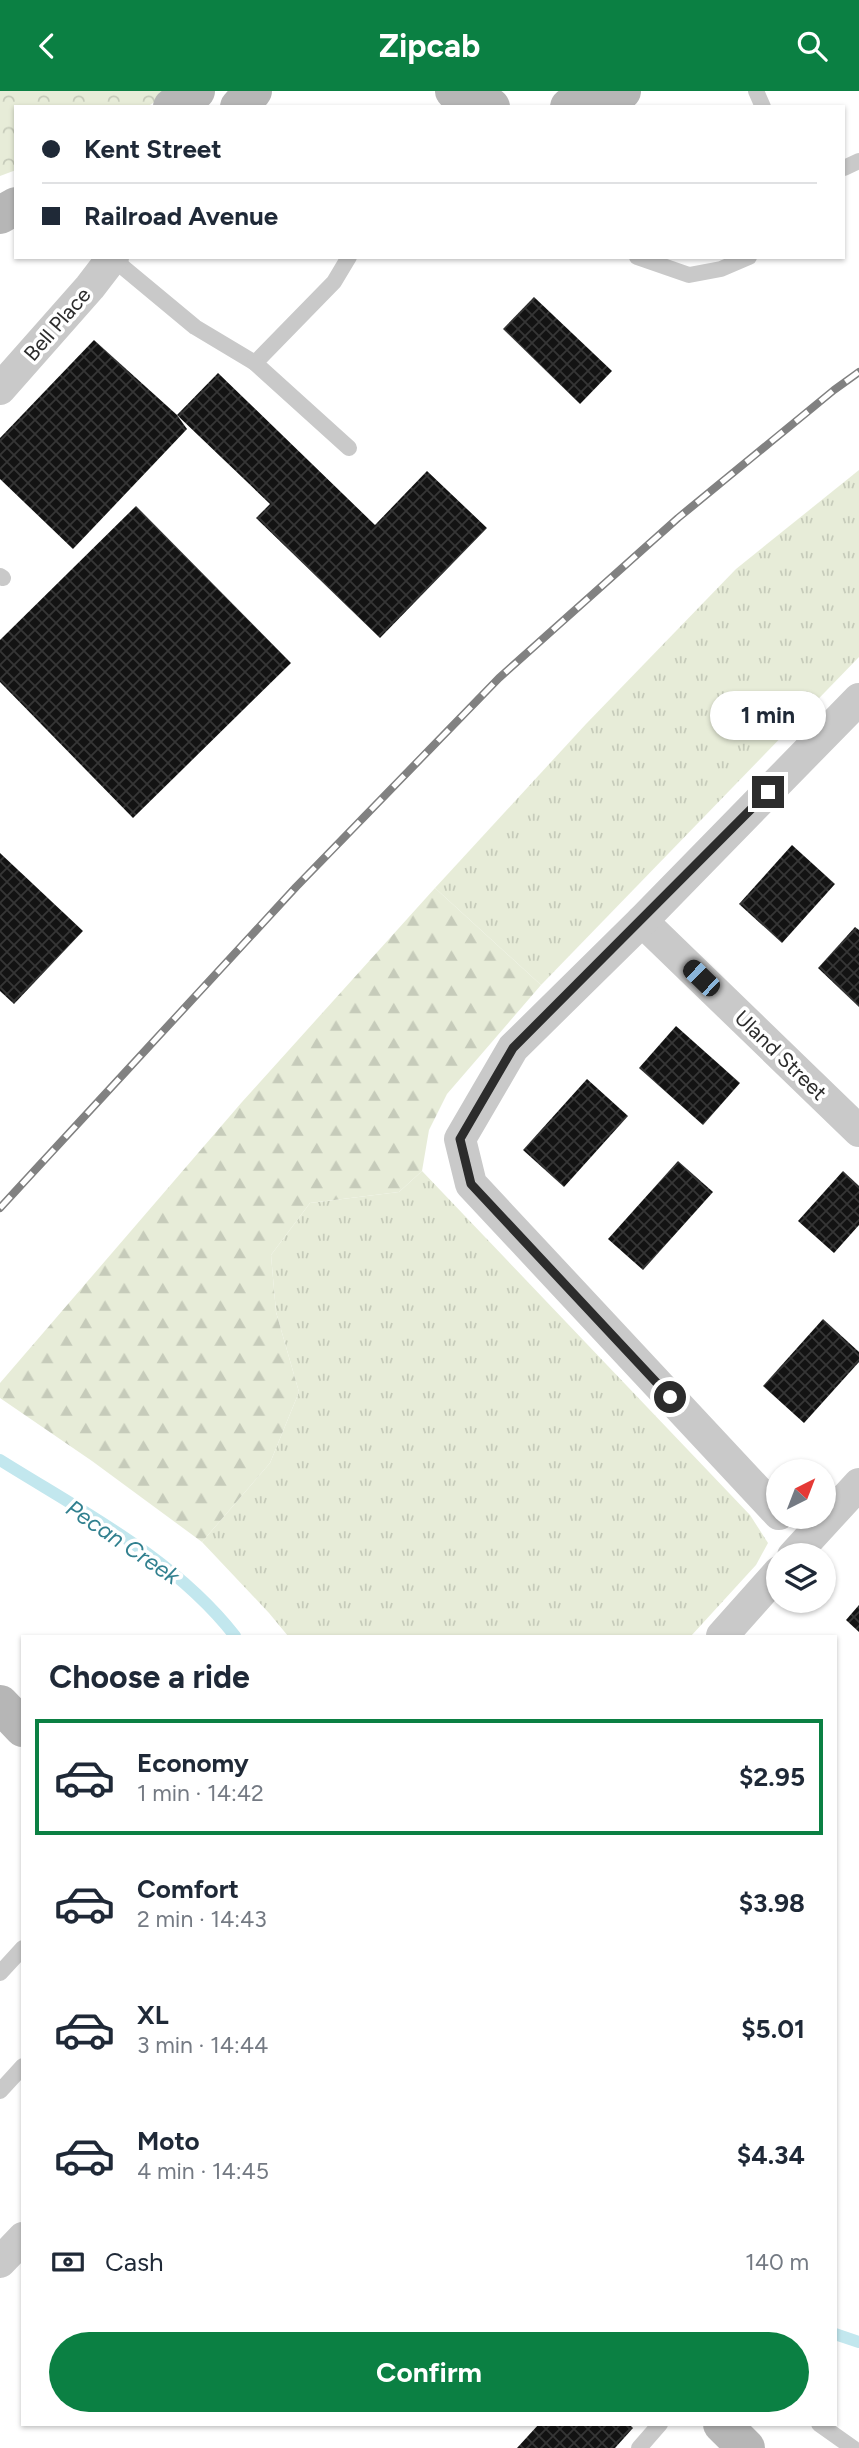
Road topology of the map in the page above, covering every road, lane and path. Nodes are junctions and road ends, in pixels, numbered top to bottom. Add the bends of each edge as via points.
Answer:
1 (196, 91) edge
2 (253, 91) edge
3 (454, 91) edge
4 (622, 91) edge
5 (175, 105) edge
6 (241, 105) edge
7 (483, 105) edge
8 (576, 105) edge
9 (112, 259) edge
10 (114, 259) edge
11 (348, 259) edge
12 (644, 259) edge
13 (744, 259) edge
14 (255, 363) junction
15 (0, 389) edge
16 (349, 448) dead end
17 (859, 699) edge
18 (642, 921) junction
19 (859, 1131) edge
20 (859, 1484) edge
21 (766, 1500) edge
22 (805, 1543) edge
23 (766, 1587) edge
24 (723, 1635) edge
25 (0, 1704) edge
26 (21, 1726) edge
27 (21, 1950) edge
28 (0, 1973) edge
29 (21, 2068) edge
30 (0, 2091) edge
31 (21, 2240) edge
32 (0, 2262) edge
33 (658, 2426) edge
34 (822, 2426) edge
35 (639, 2448) edge
36 (853, 2448) edge

1 - 5 main road
2 - 6 main road
3 - 7 main road via 466,101
4 - 8 main road
9 - 15 street, Bell Place
10 - 14 lane via 195,327
11 - 14 lane via 334,282
12 - 13 lane via 689,275
14 - 16 lane
17 - 18 street
18 - 19 street, Uland Street
18 - 21 street via 513,1048 460,1139 471,1184
20 - 22 street
23 - 24 street
25 - 26 main road
27 - 28 lane
29 - 30 lane
31 - 32 street
33 - 35 lane
34 - 36 lane

